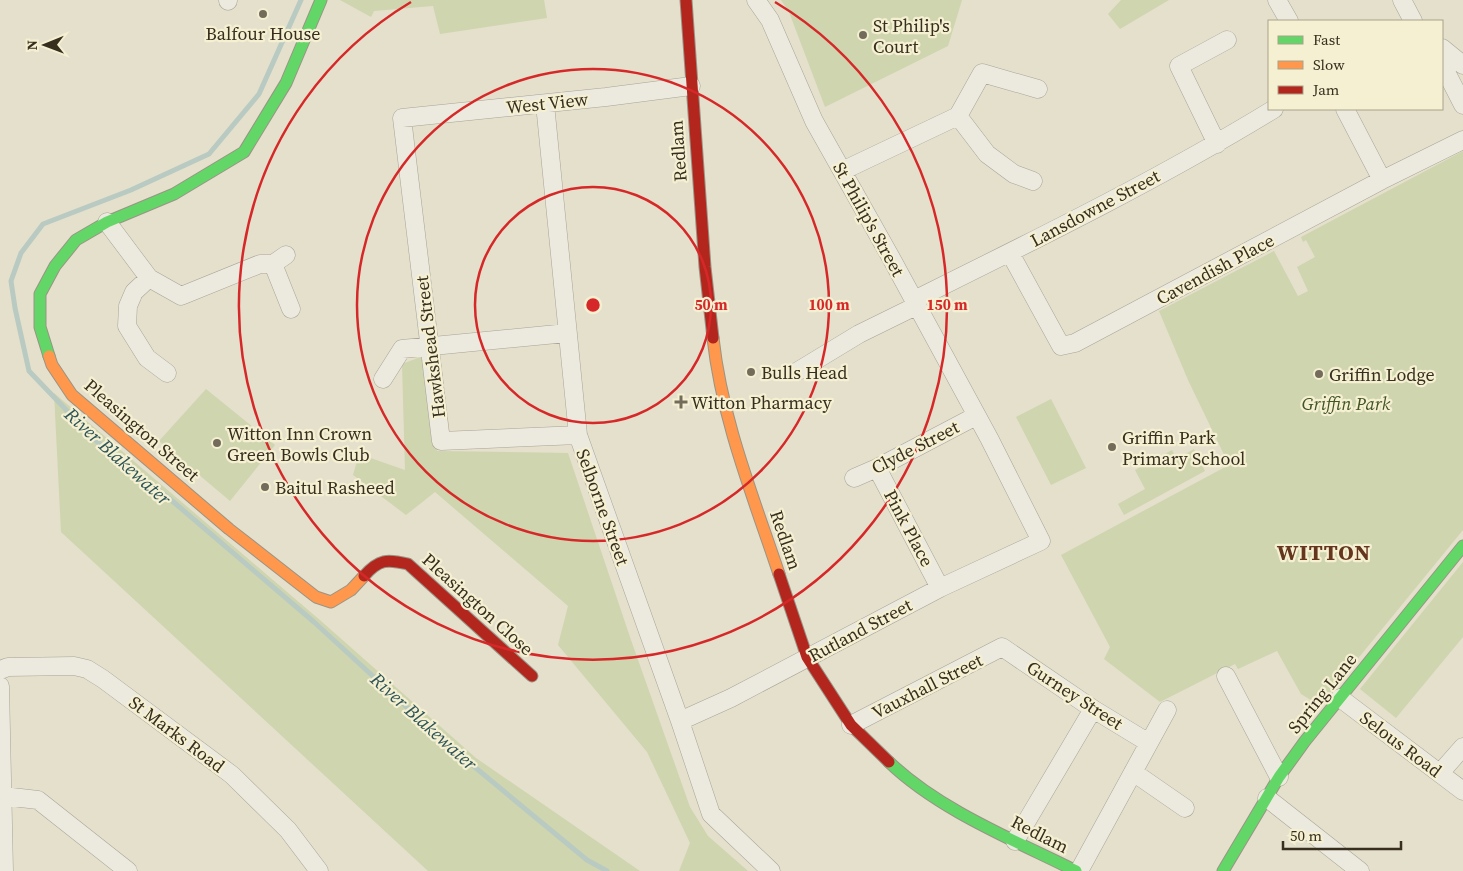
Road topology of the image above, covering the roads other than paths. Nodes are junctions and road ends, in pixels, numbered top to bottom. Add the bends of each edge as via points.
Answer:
1 (321, 0) edge
2 (686, 0) edge
3 (756, 0) edge
4 (1277, 0) edge
5 (1402, 0) edge
6 (1288, 20) edge
7 (1412, 20) edge
8 (1227, 40) dead end
9 (1443, 49) edge
10 (1463, 64) edge
11 (1443, 66) edge
12 (691, 86) junction
13 (1038, 89) dead end
14 (545, 104) junction
15 (1463, 105) edge
16 (1272, 110) edge
17 (1346, 110) edge
18 (958, 116) junction
19 (402, 118) joint
20 (1463, 140) edge
21 (1217, 144) junction
22 (842, 171) junction
23 (1382, 180) junction
24 (1033, 181) dead end
25 (107, 222) junction
26 (1010, 253) junction
27 (149, 278) junction
28 (915, 303) junction
29 (291, 309) dead end
30 (567, 333) junction
31 (429, 346) junction
32 (798, 371) dead end
33 (167, 373) dead end
34 (384, 379) dead end
35 (976, 416) junction
36 (578, 435) junction
37 (877, 468) junction
38 (854, 478) dead end
39 (1041, 541) joint
40 (1463, 546) edge
41 (940, 588) junction
42 (351, 590) joint
43 (1002, 647) joint
44 (808, 657) junction
45 (0, 670) edge
46 (532, 676) dead end
47 (1226, 676) dead end
48 (0, 686) edge
49 (1340, 698) junction
50 (1093, 709) junction
51 (1167, 710) dead end
52 (680, 721) junction
53 (851, 725) junction
54 (1149, 743) junction
55 (1463, 747) edge
56 (1132, 772) junction
57 (1440, 773) junction
58 (1279, 777) junction
59 (1463, 791) edge
60 (3, 796) junction
61 (1267, 798) junction
62 (1185, 808) dead end
63 (1015, 841) junction
64 (4, 871) edge
65 (128, 871) edge
66 (319, 871) edge
67 (771, 871) edge
68 (1077, 871) edge
69 (1223, 871) edge
70 (1360, 871) edge

1 - 25 main road, Pleasington Street via 286,83 244,152 174,194
2 - 12 main road, Redlam
3 - 22 street, St Philip's Street via 770,20 814,121
4 - 6 street
5 - 7 street
8 - 21 street via 1179,66
9 - 10 street
11 - 15 street
12 - 14 street, West View
12 - 44 main road, Redlam via 716,364 732,436
13 - 18 street via 982,73
14 - 19 street, West View
14 - 30 street, Selborne Street
16 - 21 street, Lansdowne Street
17 - 23 street
18 - 22 street
18 - 24 street via 987,154 1014,174
19 - 31 street, Hawkshead Street
20 - 23 street, Cavendish Place
21 - 26 street, Lansdowne Street
22 - 28 street, St Philip's Street
23 - 26 street, Cavendish Place via 1075,343 1060,346
25 - 27 street
25 - 42 main road, Pleasington Street via 76,240 55,266 40,294 40,327 52,365 72,395 229,529 316,597 331,602
26 - 28 street, Lansdowne Street
27 - 29 street via 181,296 260,264 279,260
27 - 33 street via 134,292 128,306 128,326 147,358
28 - 32 street, Lansdowne Street
28 - 35 street, St Philip's Street
30 - 31 street
30 - 36 street, Selborne Street
31 - 34 street via 402,349
31 - 36 street, Hawkshead Street via 442,441
35 - 37 street, Clyde Street
35 - 39 street, St Philip's Street
36 - 52 street, Selborne Street
37 - 38 street, Clyde Street
37 - 41 street, Pink Place
39 - 41 street, Rutland Street
40 - 49 main road, Spring Lane
41 - 44 street, Rutland Street
42 - 46 main road, Pleasington Close via 371,567 394,560 408,564
43 - 50 street, Gurney Street
43 - 53 street, Vauxhall Street
44 - 52 street, Rutland Street
44 - 53 main road, Redlam
45 - 66 street, St Marks Road via 74,666 87,669 103,679 232,775 288,830
47 - 58 street
48 - 60 street
49 - 57 street, Selous Road
49 - 58 main road, Spring Lane
50 - 54 street, Gurney Street
50 - 63 street
51 - 54 street
52 - 67 street, Selborne Street via 711,814
53 - 63 main road, Redlam via 908,780
54 - 56 street
55 - 57 street
56 - 62 street
56 - 68 street
57 - 59 street, Selous Road
58 - 61 main road, Spring Lane
60 - 64 street
60 - 65 street via 38,800
61 - 69 main road, Spring Lane
61 - 70 street
63 - 68 main road, Redlam

